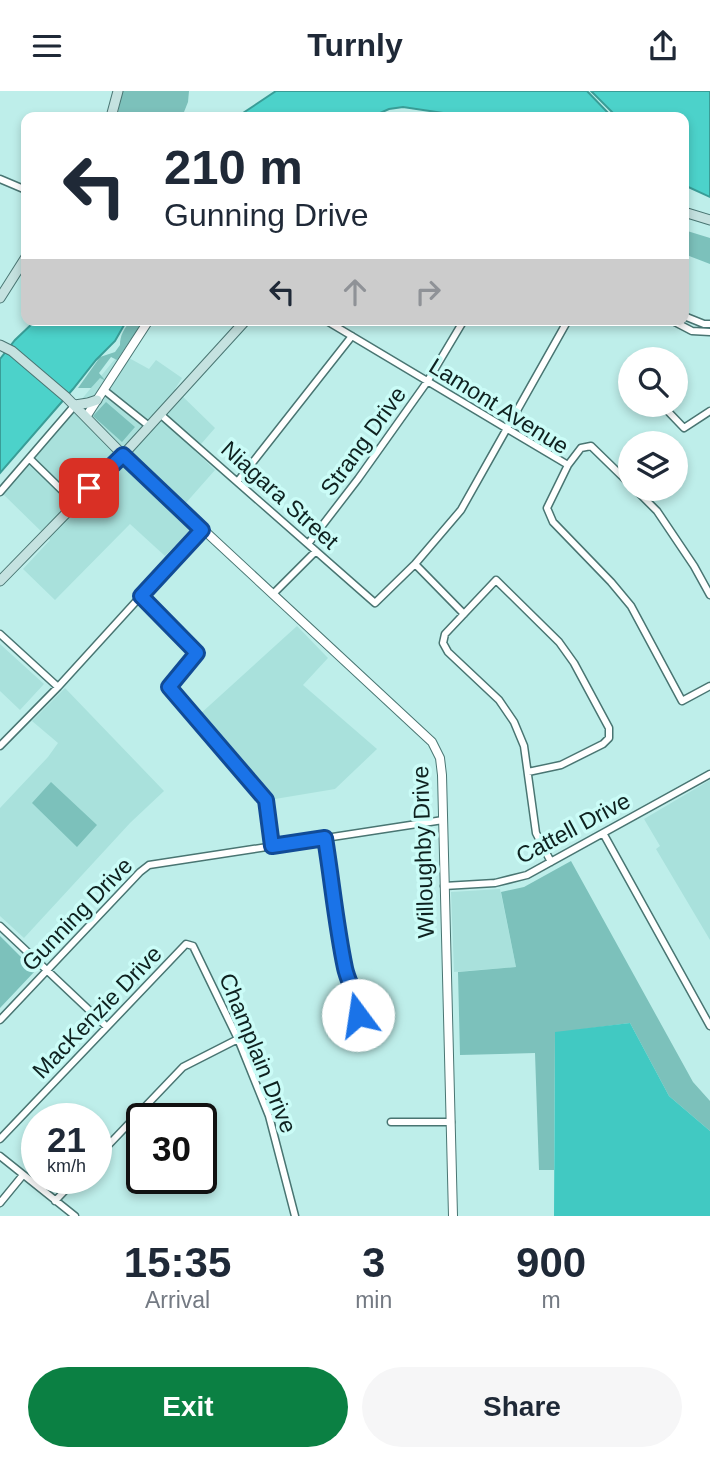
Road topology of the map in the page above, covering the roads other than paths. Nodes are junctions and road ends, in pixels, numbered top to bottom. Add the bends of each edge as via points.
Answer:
1 (118, 91) edge
2 (112, 112) edge
3 (0, 179) edge
4 (21, 188) edge
5 (689, 214) edge
6 (710, 220) edge
7 (21, 265) edge
8 (0, 300) edge
9 (689, 318) edge
10 (710, 324) edge
11 (145, 326) edge
12 (241, 326) edge
13 (334, 326) edge
14 (460, 326) edge
15 (565, 326) edge
16 (682, 326) edge
17 (710, 332) edge
18 (352, 336) junction
19 (0, 338) edge
20 (0, 345) edge
21 (12, 351) junction
22 (427, 382) junction
23 (104, 390) junction
24 (97, 400) junction
25 (74, 404) junction
26 (710, 411) edge
27 (160, 414) junction
28 (86, 417) junction
29 (673, 417) edge
30 (149, 426) junction
31 (507, 429) junction
32 (123, 455) junction
33 (30, 459) junction
34 (568, 465) junction
35 (618, 472) edge
36 (238, 481) junction
37 (0, 492) edge
38 (647, 501) edge
39 (75, 503) junction
40 (202, 530) junction
41 (308, 544) junction
42 (316, 551) junction
43 (415, 564) junction
44 (0, 582) edge
45 (273, 594) junction
46 (710, 595) edge
47 (141, 596) junction
48 (464, 614) junction
49 (0, 634) edge
50 (710, 686) edge
51 (58, 687) junction
52 (0, 746) edge
53 (528, 772) junction
54 (710, 773) edge
55 (443, 820) junction
56 (603, 833) junction
57 (325, 838) junction
58 (272, 846) junction
59 (551, 862) junction
60 (444, 885) junction
61 (0, 926) edge
62 (193, 946) joint
63 (47, 970) junction
64 (358, 1010) dead end
65 (0, 1020) edge
66 (710, 1026) edge
67 (107, 1027) junction
68 (238, 1039) junction
69 (148, 1103) edge
70 (391, 1122) dead end
71 (451, 1122) junction
72 (126, 1126) edge
73 (0, 1139) edge
74 (112, 1141) edge
75 (0, 1156) edge
76 (21, 1173) edge
77 (21, 1177) edge
78 (46, 1194) edge
79 (62, 1194) edge
80 (55, 1201) junction
81 (0, 1203) edge
82 (75, 1216) edge
83 (295, 1216) edge
84 (453, 1216) edge

1 - 2 main road
3 - 4 street
5 - 6 main road
7 - 8 main road
9 - 10 street
11 - 23 street
12 - 27 main road
13 - 18 street, Lamont Avenue
14 - 22 street, Strang Drive
15 - 31 street
16 - 17 street
18 - 22 street, Lamont Avenue
18 - 36 street
19 - 21 main road
20 - 21 main road
21 - 25 main road
22 - 31 street, Lamont Avenue
22 - 41 street, Strang Drive
23 - 24 street
23 - 30 street
24 - 25 main road
24 - 28 street
25 - 28 main road
25 - 33 street
26 - 29 street via 684,428
27 - 30 main road
27 - 36 street, Niagara Street
28 - 32 main road
30 - 32 main road
31 - 34 street, Lamont Avenue
31 - 43 street via 461,510
32 - 39 main road
32 - 40 street, Willoughby Drive
33 - 37 street
33 - 39 street
34 - 35 street via 581,448 591,446
34 - 50 street, Lamont Avenue via 547,508 553,523 631,606 682,701
36 - 41 street, Niagara Street
38 - 46 street
39 - 44 main road
40 - 45 street, Willoughby Drive
40 - 47 street
41 - 42 street, Niagara Street
42 - 43 street, Niagara Street via 375,603
42 - 45 street
43 - 48 street
45 - 55 street, Willoughby Drive via 432,742 441,766
47 - 51 street
47 - 58 street via 197,653 169,687 266,800
48 - 53 street via 445,634 443,646 509,712 521,737
48 - 53 street via 496,580 568,653 610,728 603,744 561,765
49 - 51 street
51 - 52 street
53 - 59 street via 536,833
54 - 56 street, Cattell Drive
55 - 57 street, Gunning Drive
55 - 60 street, Willoughby Drive
56 - 59 street, Cattell Drive
56 - 66 street
57 - 58 street, Gunning Drive
57 - 64 street via 345,969
58 - 63 street, Gunning Drive via 145,867
59 - 60 street, Cattell Drive via 502,882
60 - 71 street, Willoughby Drive
61 - 63 street
62 - 67 street, MacKenzie Drive via 186,944
62 - 68 street, Champlain Drive
63 - 65 street, Gunning Drive
63 - 67 street
67 - 73 street, MacKenzie Drive
68 - 69 street via 183,1067
68 - 83 street, Champlain Drive via 269,1116
70 - 71 street
71 - 84 street, Willoughby Drive
72 - 74 street
75 - 76 street
77 - 81 street
78 - 80 street
79 - 80 street
80 - 82 street

